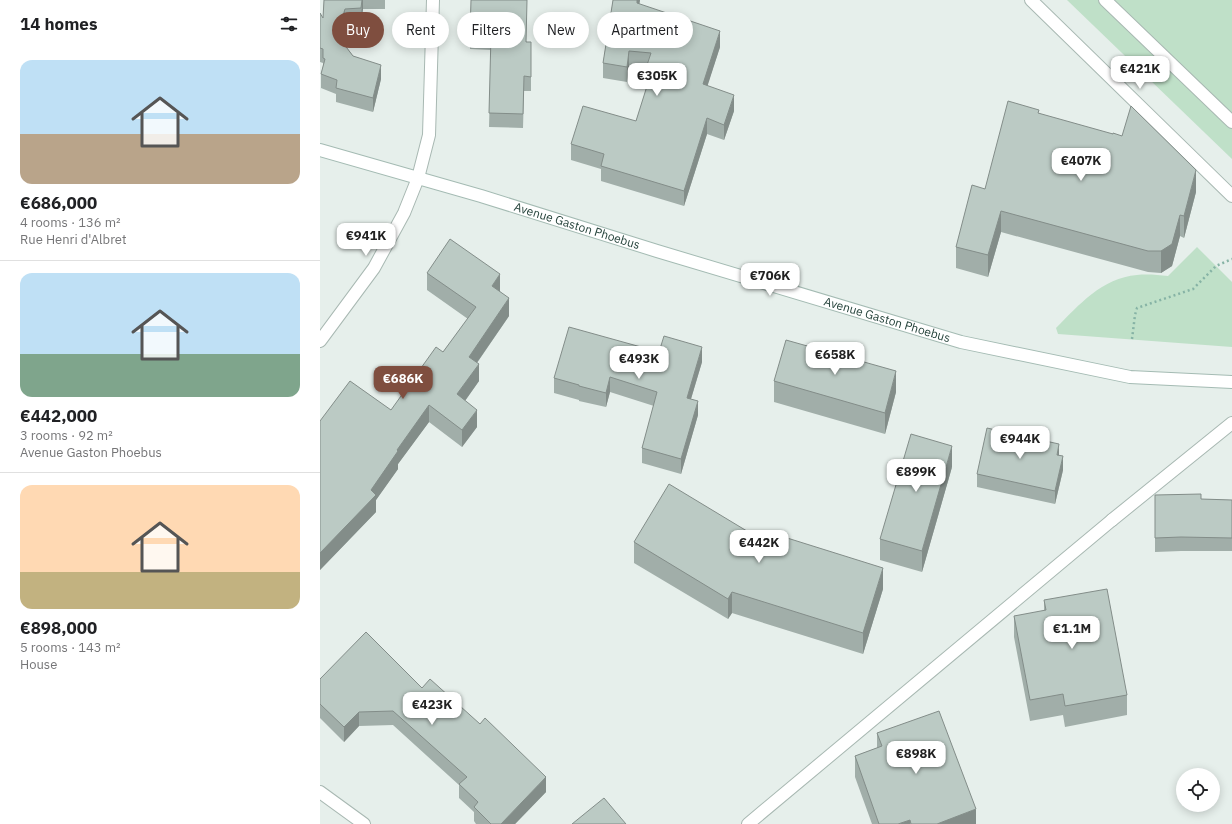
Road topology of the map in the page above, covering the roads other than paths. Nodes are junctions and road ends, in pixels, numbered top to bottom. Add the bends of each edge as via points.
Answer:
1 (433, 0) edge
2 (1031, 0) edge
3 (1105, 0) edge
4 (1232, 122) edge
5 (320, 150) edge
6 (418, 178) junction
7 (1232, 196) edge
8 (320, 340) edge
9 (1232, 382) edge
10 (1232, 423) edge
11 (320, 792) edge
12 (364, 824) edge
13 (748, 824) edge

1 - 6 main road via 429,135
2 - 7 main road
3 - 4 main road
5 - 6 main road, Avenue Gaston Phoebus
6 - 8 main road via 404,213 374,268
6 - 9 main road, Avenue Gaston Phoebus via 961,342 1130,377
10 - 13 main road
11 - 12 main road

